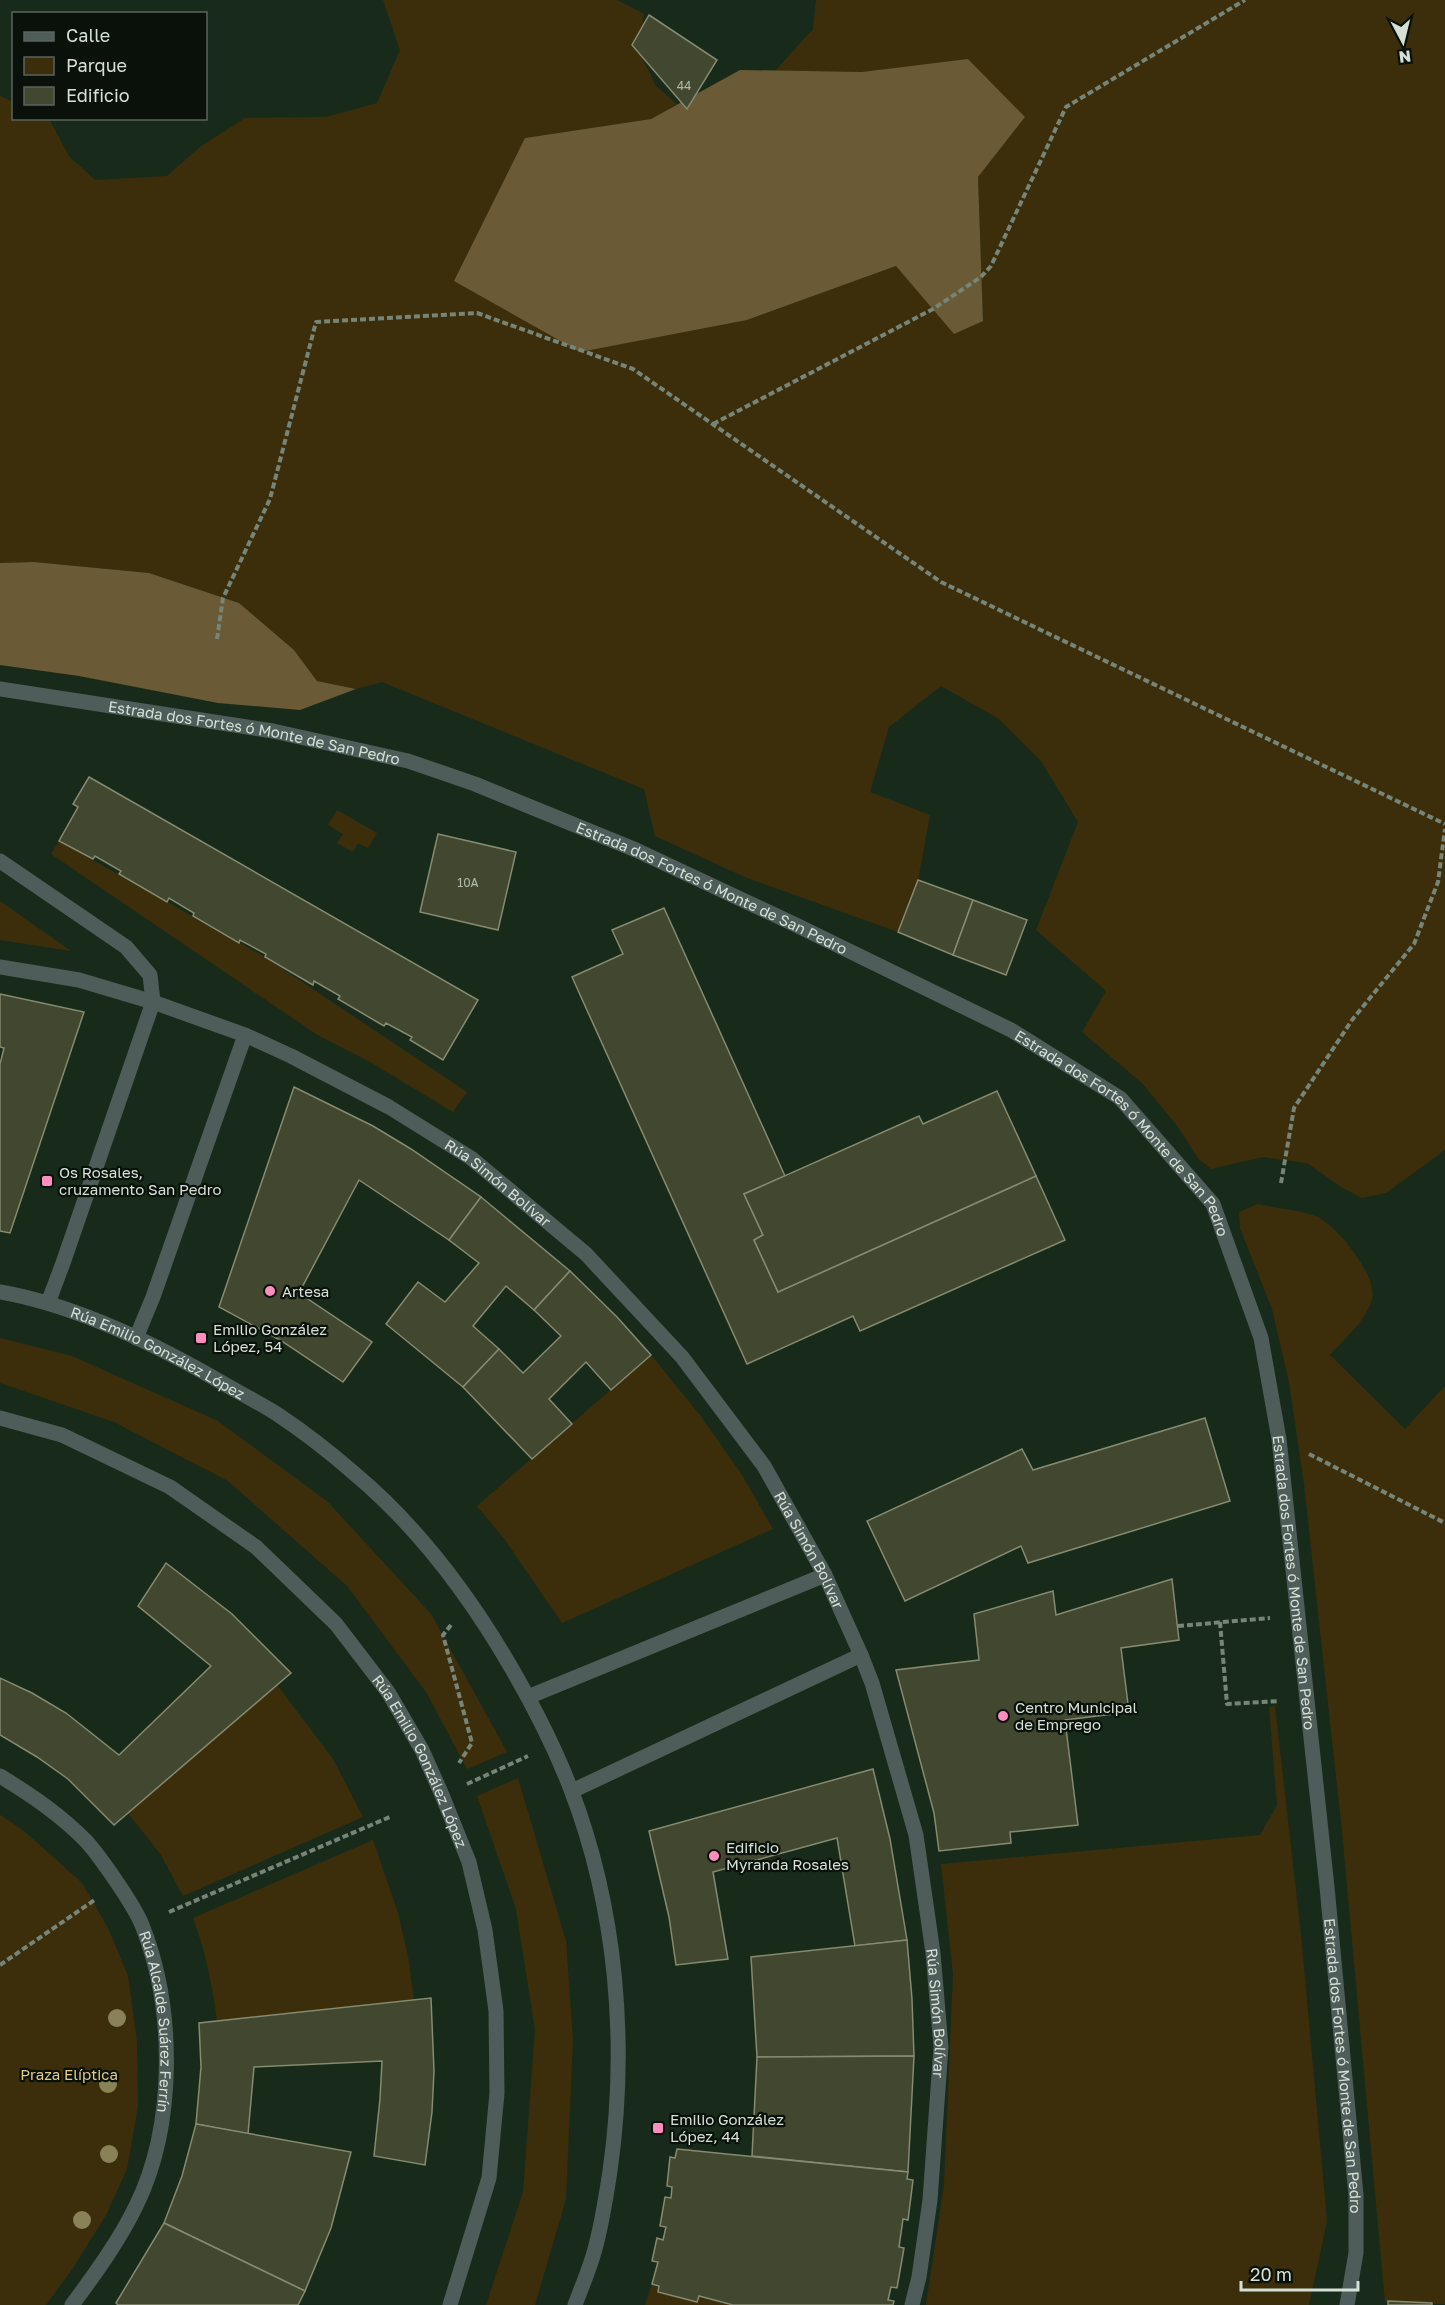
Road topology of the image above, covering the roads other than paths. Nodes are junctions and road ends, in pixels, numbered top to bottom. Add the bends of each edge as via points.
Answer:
1 (0, 689) edge
2 (0, 861) edge
3 (0, 967) edge
4 (153, 1002) junction
5 (245, 1035) junction
6 (0, 1292) edge
7 (48, 1303) junction
8 (136, 1338) junction
9 (0, 1418) edge
10 (825, 1575) junction
11 (861, 1655) junction
12 (528, 1697) junction
13 (0, 1776) edge
14 (572, 1791) junction
15 (72, 2305) edge
16 (450, 2305) edge
17 (576, 2305) edge
18 (912, 2305) edge
19 (1347, 2305) edge

1 - 19 street, Estrada dos Fortes ó Monte de San Pedro via 273,731 408,761 636,850 1011,1030 1120,1098 1213,1204 1261,1338 1279,1439 1356,2195 1356,2253
2 - 4 street via 126,947 150,975
3 - 4 street, Rúa Simón Bolívar via 79,980
4 - 5 street, Rúa Simón Bolívar
4 - 7 street
5 - 8 street
5 - 10 street, Rúa Simón Bolívar via 389,1107 471,1158 586,1254 682,1357 764,1466
6 - 7 street, Rúa Emilio González López
7 - 8 street, Rúa Emilio González López
8 - 12 street, Rúa Emilio González López via 277,1414 357,1475 419,1537 470,1602
9 - 16 street, Rúa Emilio González López via 62,1435 171,1487 256,1547 336,1624 388,1692 422,1750 469,1862 485,1930 496,2011 496,2093 489,2178
10 - 11 street, Rúa Simón Bolívar
10 - 12 street
11 - 14 street
11 - 18 street, Rúa Simón Bolívar via 916,1835 935,1976 940,2047 937,2120 930,2200
12 - 14 street, Rúa Emilio González López
13 - 15 street, Rúa Alcalde Suárez Ferrín via 48,1805 87,1843 142,1924 160,1986 166,2045 159,2142 137,2205
14 - 17 street, Rúa Emilio González López via 595,1869 610,1941 619,2033 616,2126 607,2188 595,2248

